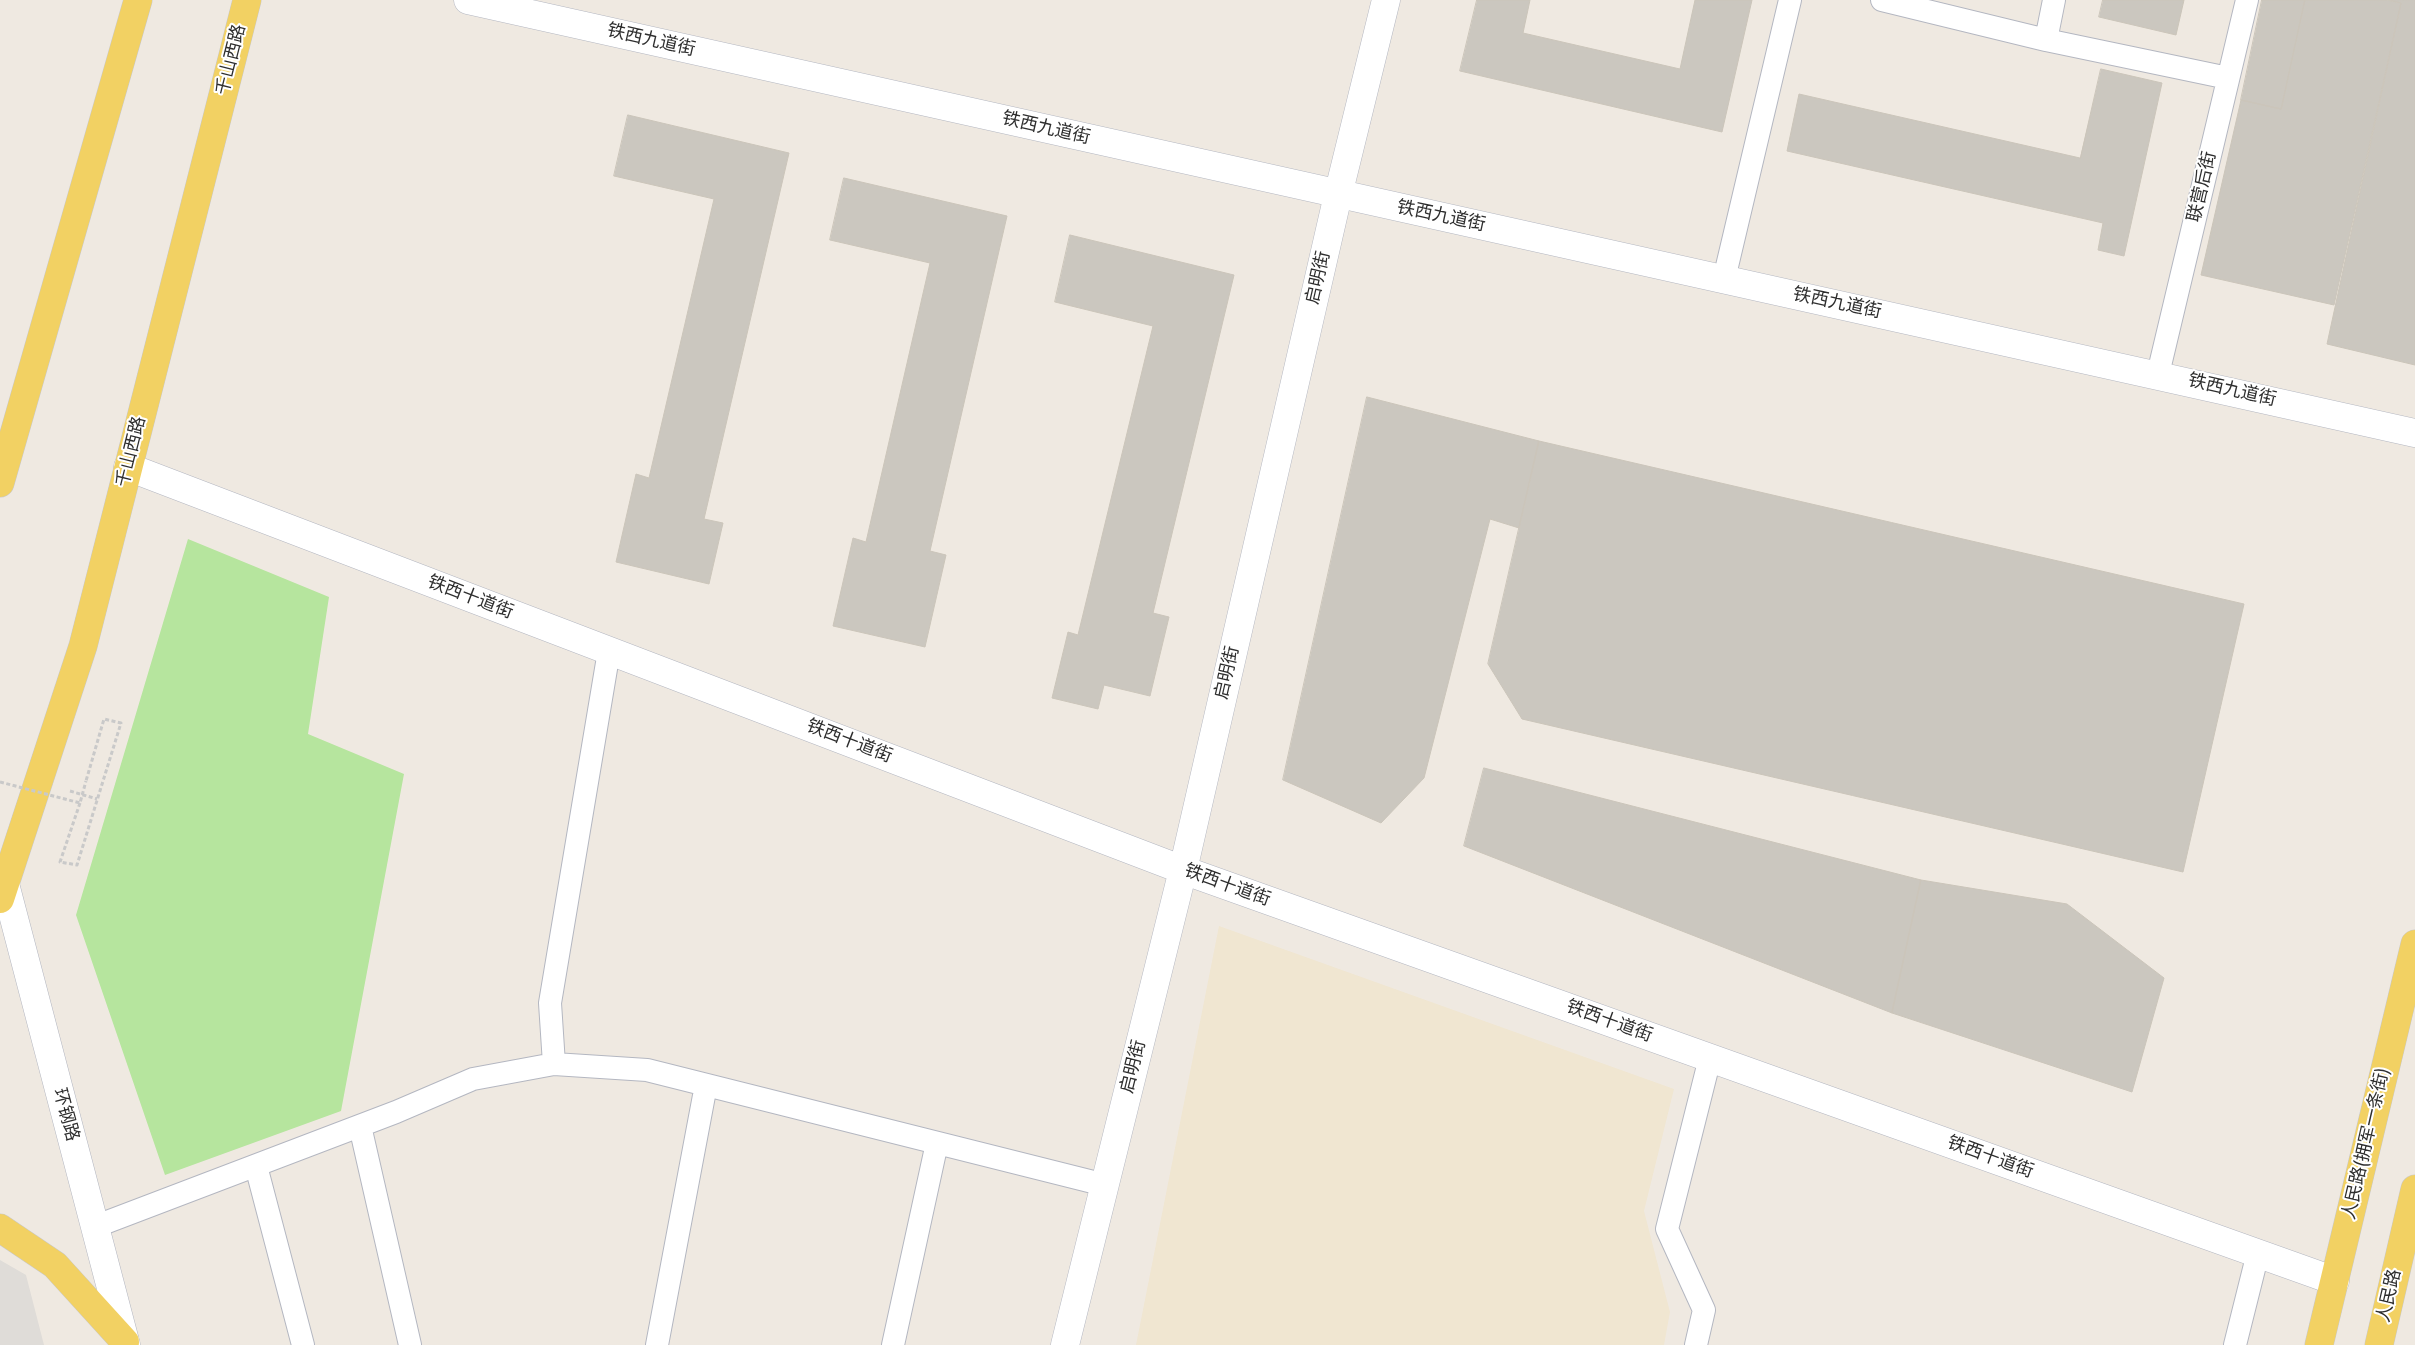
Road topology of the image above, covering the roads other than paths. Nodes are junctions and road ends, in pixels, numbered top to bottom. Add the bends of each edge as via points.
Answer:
1 (138, 0) edge
2 (247, 0) edge
3 (468, 0) edge
4 (1386, 0) edge
5 (1790, 0) edge
6 (1882, 0) edge
7 (2054, 0) edge
8 (2247, 0) edge
9 (2046, 40) junction
10 (2228, 78) junction
11 (1338, 194) junction
12 (1724, 279) junction
13 (2158, 374) junction
14 (2415, 433) edge
15 (128, 467) junction
16 (0, 483) edge
17 (609, 651) junction
18 (1183, 870) junction
19 (2, 892) edge
20 (2415, 944) edge
21 (1710, 1058) junction
22 (554, 1064) junction
23 (706, 1085) junction
24 (360, 1126) junction
25 (937, 1143) junction
26 (256, 1166) junction
27 (1105, 1185) junction
28 (2415, 1189) edge
29 (94, 1227) junction
30 (0, 1228) edge
31 (2258, 1253) junction
32 (2335, 1281) junction
33 (126, 1343) edge
34 (303, 1345) edge
35 (410, 1345) edge
36 (657, 1345) edge
37 (893, 1345) edge
38 (1066, 1345) edge
39 (1696, 1345) edge
40 (2235, 1345) edge
41 (2319, 1345) edge
42 (2379, 1345) edge

1 - 16 main road
2 - 15 main road, 千山西路
3 - 11 street, 铁西九道街
4 - 11 street, 启明街
5 - 12 lane
6 - 9 lane
7 - 9 lane
8 - 10 lane, 联营后街
9 - 10 lane
10 - 13 lane, 联营后街
11 - 12 street, 铁西九道街
11 - 18 street, 启明街
12 - 13 street, 铁西九道街
13 - 14 street, 铁西九道街
15 - 17 street, 铁西十道街
15 - 19 main road, 千山西路 via 83,646
17 - 18 street, 铁西十道街
17 - 22 lane via 550,1003
18 - 21 street, 铁西十道街
18 - 27 street, 启明街
19 - 29 street, 环钢路
20 - 32 main road, 人民路(拥军一条街)
21 - 31 street, 铁西十道街
21 - 39 lane via 1667,1229 1704,1310
22 - 23 lane via 647,1070
22 - 24 lane via 473,1080
23 - 25 lane
23 - 36 lane
24 - 26 lane
24 - 35 lane
25 - 27 lane
25 - 37 lane
26 - 29 lane
26 - 34 lane
27 - 38 street, 启明街
28 - 42 main road, 人民路
29 - 33 street, 环钢路
30 - 33 main road via 55,1265
31 - 32 street, 铁西十道街
31 - 40 lane
32 - 41 main road, 人民路(拥军一条街)

